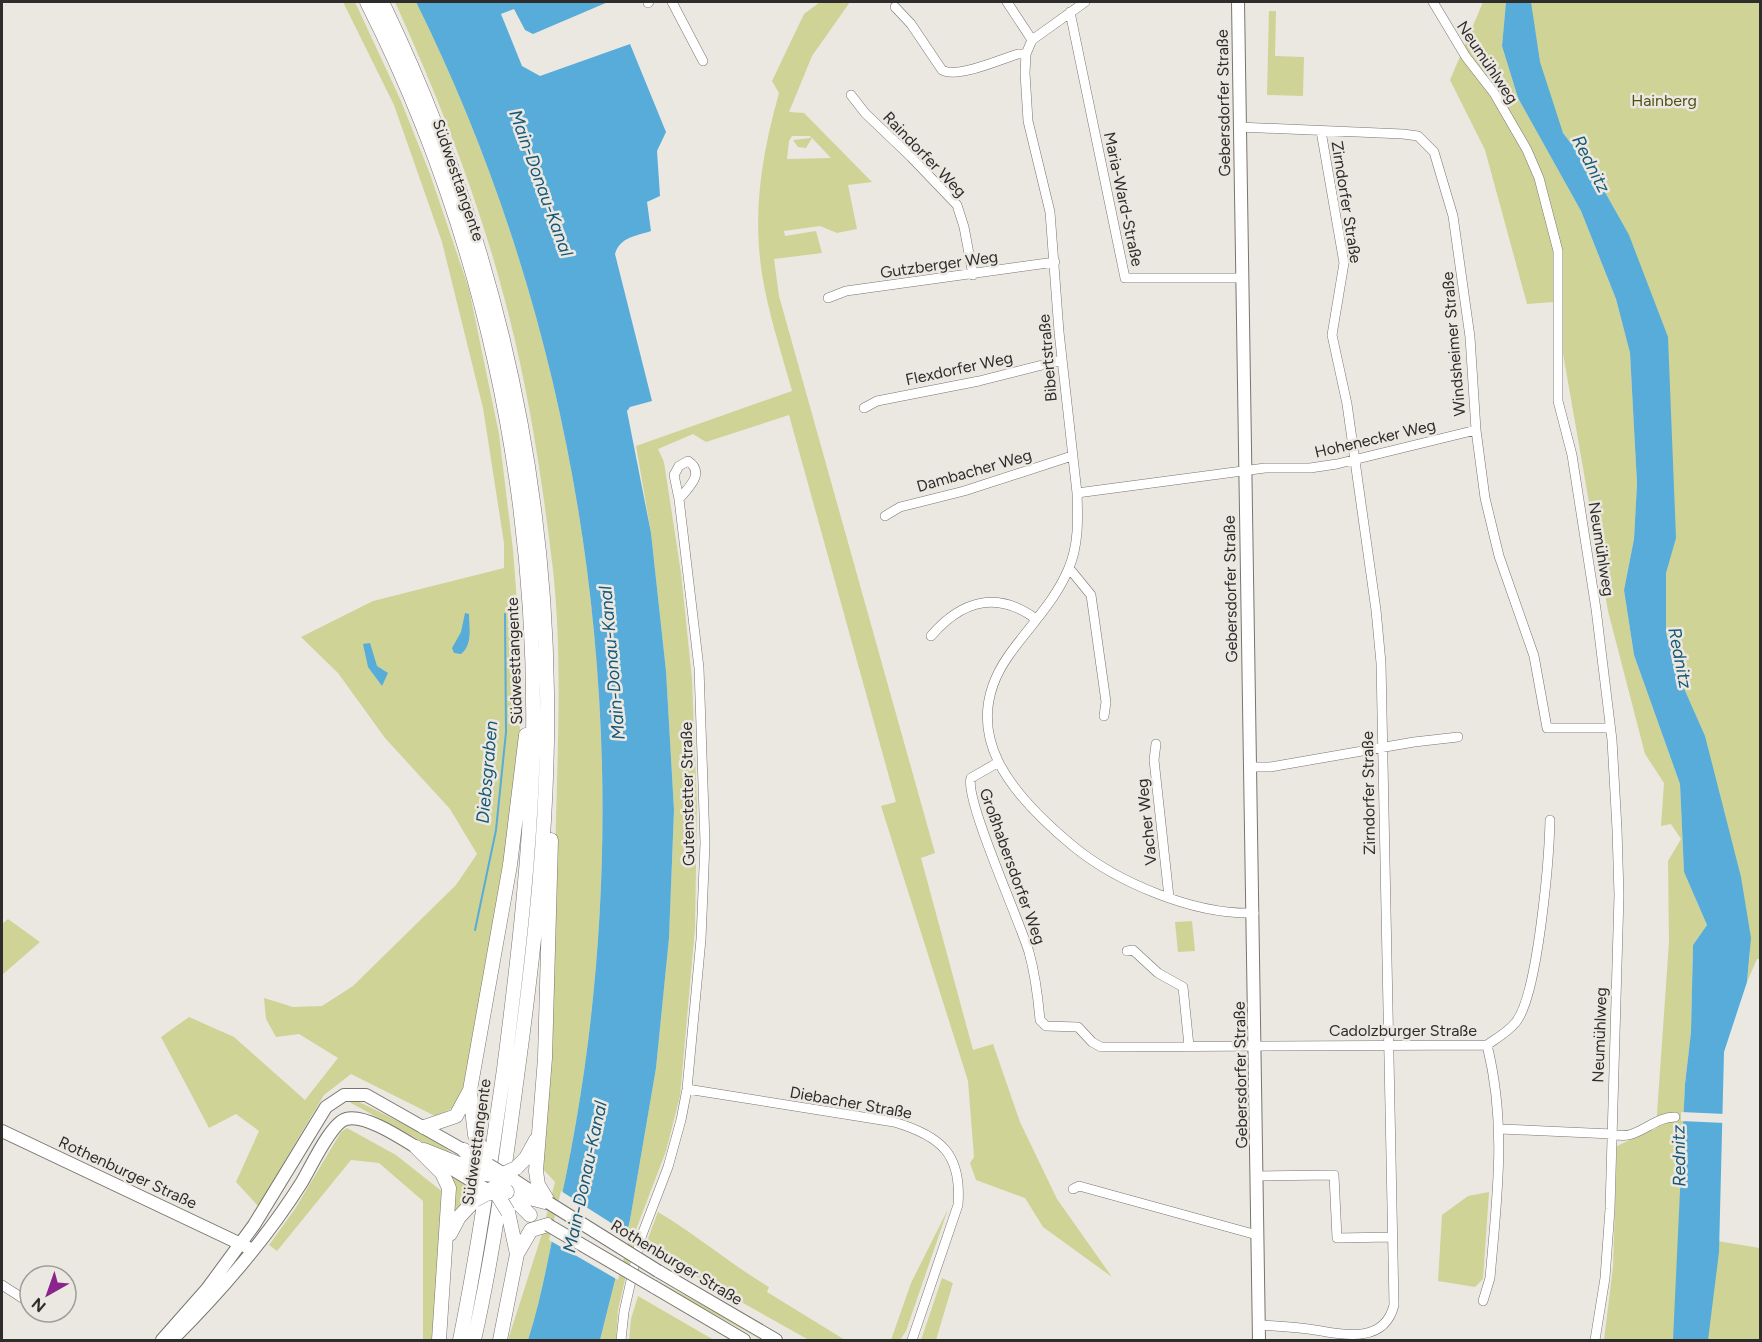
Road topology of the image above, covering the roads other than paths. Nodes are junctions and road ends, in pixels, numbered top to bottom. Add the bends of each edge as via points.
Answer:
1 (368, 2) edge
2 (382, 2) edge
3 (672, 2) edge
4 (1007, 2) edge
5 (1085, 2) edge
6 (1238, 2) edge
7 (1433, 2) edge
8 (894, 7) dead end
9 (1070, 12) junction
10 (1032, 40) junction
11 (1026, 54) junction
12 (703, 61) dead end
13 (851, 95) dead end
14 (1239, 127) junction
15 (1321, 131) junction
16 (1055, 261) junction
17 (973, 275) junction
18 (1242, 278) junction
19 (828, 298) dead end
20 (1062, 360) junction
21 (864, 408) dead end
22 (1476, 430) junction
23 (1072, 456) junction
24 (1354, 460) junction
25 (1244, 471) junction
26 (1077, 493) junction
27 (679, 499) dead end
28 (885, 516) dead end
29 (1069, 568) junction
30 (1036, 619) junction
31 (931, 636) dead end
32 (533, 701) junction
33 (1104, 716) dead end
34 (1610, 728) junction
35 (1458, 737) dead end
36 (1156, 744) dead end
37 (1383, 747) junction
38 (997, 763) junction
39 (1250, 766) junction
40 (544, 812) junction
41 (1550, 820) dead end
42 (1169, 897) junction
43 (1254, 913) junction
44 (1127, 951) dead end
45 (1388, 1043) junction
46 (1487, 1045) junction
47 (1189, 1046) junction
48 (1256, 1046) junction
49 (687, 1089) junction
50 (470, 1090) junction
51 (1675, 1117) dead end
52 (424, 1127) junction
53 (1501, 1129) junction
54 (2, 1131) edge
55 (539, 1132) junction
56 (1612, 1134) junction
57 (416, 1148) junction
58 (464, 1150) joint
59 (1257, 1176) junction
60 (497, 1180) junction
61 (1073, 1189) dead end
62 (549, 1203) junction
63 (530, 1215) joint
64 (546, 1225) junction
65 (1257, 1235) junction
66 (1392, 1237) junction
67 (448, 1241) junction
68 (241, 1244) junction
69 (255, 1250) junction
70 (517, 1254) junction
71 (2, 1285) edge
72 (18, 1295) edge
73 (1483, 1300) dead end
74 (1259, 1325) junction
75 (162, 1341) edge
76 (172, 1341) edge
77 (440, 1341) edge
78 (460, 1341) edge
79 (474, 1341) edge
80 (500, 1341) edge
81 (621, 1341) edge
82 (744, 1341) edge
83 (776, 1341) edge
84 (912, 1341) edge
85 (1259, 1341) edge
86 (1594, 1341) edge

1 - 32 highway, Südwesttangente via 431,144 471,264 489,335 522,523
2 - 40 highway, Südwesttangente via 415,71 454,172 483,260 511,373 527,458 542,583 547,693
3 - 12 street
4 - 10 street
5 - 9 street
6 - 14 main road, Gebersdorfer Straße
7 - 34 street, Neumühlweg via 1527,150 1549,214 1558,251 1558,401 1572,455
8 - 11 street via 947,73
9 - 10 street
9 - 18 street, Maria-Ward-Straße via 1125,278
10 - 11 street, Bibertstraße
11 - 16 street, Bibertstraße via 1028,121 1050,212
13 - 17 street, Raindorfer Weg via 957,205
14 - 15 street, Windsheimer Straße
14 - 18 main road, Gebersdorfer Straße
15 - 22 street, Windsheimer Straße via 1418,136 1434,152 1453,216 1461,265
15 - 24 street, Zirndorfer Straße via 1344,263 1332,335
16 - 17 street, Gutzberger Weg
16 - 20 street, Bibertstraße
17 - 19 street, Gutzberger Weg via 846,291
18 - 25 main road, Gebersdorfer Straße
20 - 21 street, Flexdorfer Weg via 877,401
20 - 23 street, Bibertstraße
22 - 24 street, Hohenecker Weg
22 - 34 street, Windsheimer Straße via 1490,524 1534,656 1547,728
23 - 26 street, Bibertstraße
23 - 28 street, Dambacher Weg via 900,507
24 - 25 street, Hohenecker Weg via 1310,468
24 - 37 street, Zirndorfer Straße via 1376,610
25 - 26 street
25 - 39 main road, Gebersdorfer Straße
26 - 29 street, Bibertstraße via 1077,528
27 - 49 street, Gutenstetter Straße via 699,668 705,843
29 - 30 street, Bibertstraße
29 - 33 street via 1091,595 1106,702
30 - 31 street via 1013,604 989,602 945,619
30 - 38 street, Bibertstraße via 1007,657 990,697 987,723
32 - 50 highway via 523,750 510,865
32 - 78 highway, Südwesttangente via 530,821 515,979
34 - 56 street, Neumühlweg via 1619,895
35 - 37 street
36 - 42 street, Vacher Weg via 1154,760
37 - 39 street via 1270,767
37 - 45 street, Zirndorfer Straße
38 - 42 street via 1042,819 1077,849 1112,872
38 - 47 street, Großhabersdorfer Weg via 971,778 968,785 1029,954 1040,1020 1047,1026 1078,1027 1101,1047
39 - 43 main road, Gebersdorfer Straße
40 - 55 highway via 551,834 545,1058
40 - 79 highway, Südwesttangente via 518,1069
41 - 46 street, Cadolzburger Straße via 1543,913 1525,1002 1516,1022
42 - 43 street via 1216,909
43 - 48 main road, Gebersdorfer Straße
44 - 47 street via 1133,950 1158,973 1183,987
45 - 46 street, Cadolzburger Straße
45 - 48 street, Cadolzburger Straße
45 - 66 street, Zirndorfer Straße
46 - 53 street
47 - 48 street, Großhabersdorfer Weg
48 - 59 main road, Gebersdorfer Straße
49 - 81 street, Gutenstetter Straße via 668,1167 639,1240
49 - 84 street, Diebacher Straße via 894,1122 920,1130 950,1153 960,1185 958,1205
50 - 52 highway via 456,1116
50 - 60 highway via 476,1135
51 - 56 street via 1658,1120 1634,1135
52 - 58 main road
52 - 68 main road via 363,1094 334,1100
53 - 56 street
53 - 73 street via 1490,1278
54 - 68 main road, Rothenburger Straße
55 - 60 highway via 529,1154
55 - 62 highway via 536,1179
56 - 86 street, Neumühlweg via 1605,1278
57 - 60 highway
57 - 67 highway via 447,1182
57 - 69 main road via 364,1120 340,1121
58 - 60 highway
59 - 65 main road, Gebersdorfer Straße
59 - 66 street via 1334,1175 1337,1238
60 - 62 highway
60 - 63 highway
60 - 67 highway, bridge via 456,1222
60 - 70 highway
61 - 65 street via 1079,1186
62 - 83 main road, Rothenburger Straße, bridge
63 - 64 main road, Rothenburger Straße
64 - 70 highway via 527,1233
64 - 82 main road, Rothenburger Straße, bridge
65 - 74 main road, Gebersdorfer Straße
66 - 74 street, Zirndorfer Straße via 1394,1305 1391,1319 1373,1337 1364,1340 1313,1329
67 - 77 highway
68 - 69 main road, Rothenburger Straße
68 - 75 main road
69 - 76 main road via 221,1292
70 - 80 highway
71 - 72 street
74 - 85 main road, Gebersdorfer Straße

